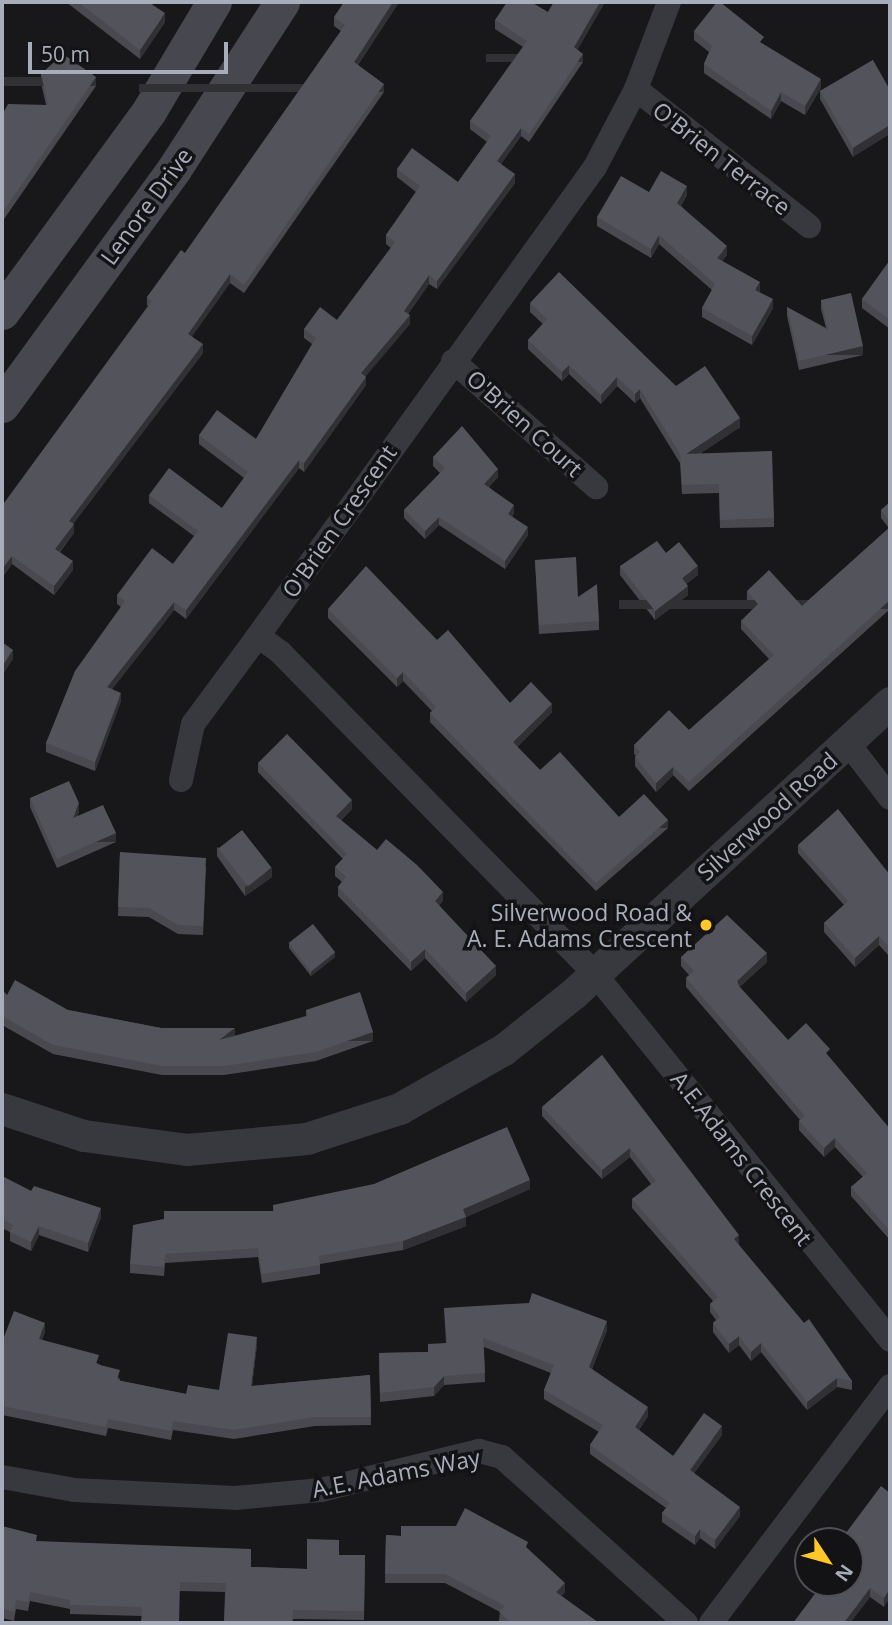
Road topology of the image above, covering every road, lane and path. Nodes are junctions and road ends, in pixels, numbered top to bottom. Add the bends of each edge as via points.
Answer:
1 (214, 2) edge
2 (282, 2) edge
3 (669, 2) edge
4 (636, 89) junction
5 (809, 226) dead end
6 (2, 312) edge
7 (453, 361) junction
8 (2, 405) edge
9 (596, 487) dead end
10 (258, 636) junction
11 (890, 703) edge
12 (848, 743) junction
13 (181, 780) dead end
14 (890, 798) edge
15 (595, 974) junction
16 (2, 1109) edge
17 (890, 1340) edge
18 (890, 1386) edge
19 (2, 1477) edge
20 (686, 1623) edge
21 (711, 1623) edge

1 - 6 main road via 149,111
2 - 8 main road, Lenore Drive via 174,169
3 - 4 street, O'Brien Crescent
4 - 5 street, O'Brien Terrace
4 - 7 street, O'Brien Crescent via 564,213
7 - 9 street, O'Brien Court
7 - 10 street, O'Brien Crescent
10 - 13 street, O'Brien Crescent via 193,724
10 - 15 street
11 - 12 street, Silverwood Road
12 - 14 street
12 - 15 street, Silverwood Road
15 - 16 street, Silverwood Road via 455,1082 400,1110 307,1139 200,1149 135,1145 84,1136
15 - 17 street, A.E.Adams Crescent
18 - 21 street
19 - 20 street, A.E. Adams Way via 87,1492 235,1498 321,1490 478,1451 502,1457

